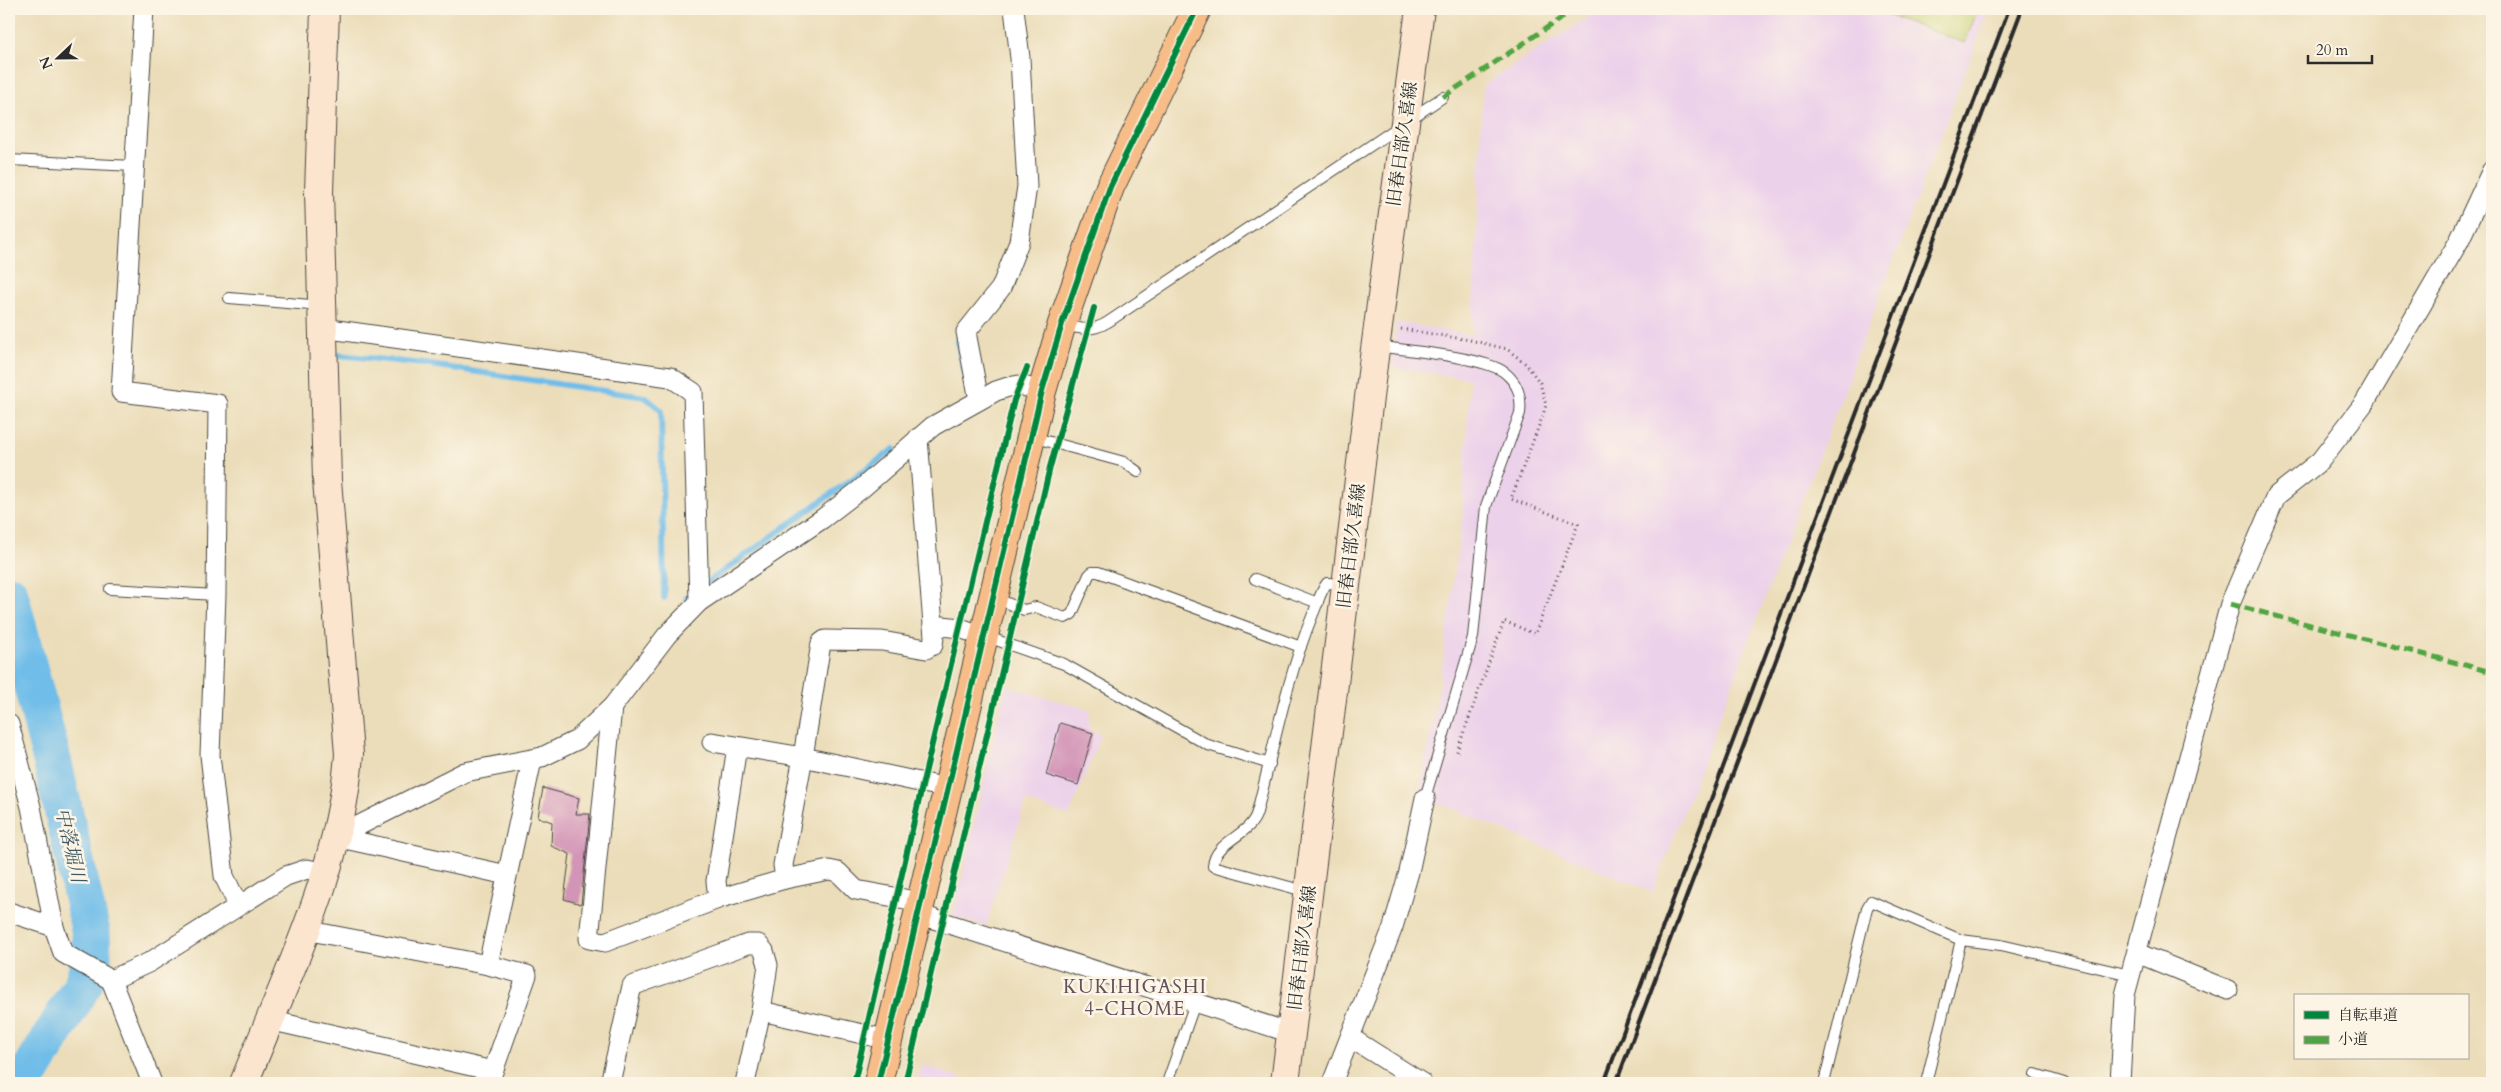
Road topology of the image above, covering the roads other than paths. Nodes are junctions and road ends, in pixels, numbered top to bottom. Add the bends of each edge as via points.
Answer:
1 (144, 9) edge
2 (325, 9) edge
3 (1014, 9) edge
4 (1196, 9) edge
5 (1420, 9) edge
6 (1443, 97) dead end
7 (1405, 124) junction
8 (9, 160) edge
9 (134, 166) junction
10 (2492, 170) edge
11 (228, 298) dead end
12 (322, 317) junction
13 (1062, 324) junction
14 (1386, 337) junction
15 (1042, 391) junction
16 (979, 400) junction
17 (1031, 437) junction
18 (918, 438) junction
19 (1138, 472) dead end
20 (1255, 579) dead end
21 (1346, 584) junction
22 (110, 589) dead end
23 (216, 595) junction
24 (992, 596) junction
25 (699, 602) junction
26 (1318, 603) junction
27 (933, 625) junction
28 (983, 636) junction
29 (1301, 647) junction
30 (612, 707) junction
31 (9, 724) edge
32 (712, 742) dead end
33 (737, 747) junction
34 (804, 758) junction
35 (532, 760) junction
36 (1270, 764) junction
37 (947, 788) junction
38 (1425, 798) joint
39 (336, 837) junction
40 (325, 873) junction
41 (507, 875) junction
42 (785, 879) junction
43 (1309, 893) junction
44 (718, 899) junction
45 (238, 905) junction
46 (920, 908) junction
47 (9, 912) edge
48 (54, 927) junction
49 (305, 930) junction
50 (1961, 940) junction
51 (2137, 953) junction
52 (488, 965) junction
53 (2130, 976) junction
54 (111, 980) junction
55 (2228, 990) dead end
56 (1195, 1003) junction
57 (761, 1010) junction
58 (269, 1020) junction
59 (1291, 1033) junction
60 (1351, 1038) junction
61 (889, 1040) junction
62 (2035, 1074) dead end
63 (491, 1077) edge
64 (152, 1083) edge
65 (244, 1083) edge
66 (610, 1083) edge
67 (745, 1083) edge
68 (878, 1083) edge
69 (1166, 1083) edge
70 (1285, 1083) edge
71 (1332, 1083) edge
72 (1422, 1083) edge
73 (1824, 1083) edge
74 (1926, 1083) edge
75 (2064, 1083) edge
76 (2120, 1083) edge

1 - 9 street
2 - 12 street via 318,192
3 - 16 street via 1027,186 1019,242 1001,288 966,332
4 - 13 main road via 1110,187
5 - 7 street, 旧春日部久喜線
6 - 7 lane
7 - 13 lane via 1098,328 1084,330
7 - 14 street, 旧春日部久喜線
8 - 9 lane
9 - 23 street via 121,392 218,404
10 - 51 street via 2460,241 2365,402 2320,461 2276,496 2230,604
11 - 12 lane
12 - 25 street via 670,377 693,392
12 - 39 street via 327,480 349,754
13 - 15 main road
14 - 21 street, 旧春日部久喜線
14 - 38 lane via 1421,352 1492,366 1511,379 1522,400 1486,506 1473,637
15 - 16 street via 1008,387
15 - 17 main road
16 - 18 street
17 - 19 lane via 1124,462
17 - 24 main road
18 - 25 street via 822,519
18 - 27 street
20 - 26 lane
21 - 26 lane via 1327,583 1321,590
21 - 43 street, 旧春日部久喜線
22 - 23 lane
23 - 45 street via 210,755 224,876
24 - 28 main road
24 - 29 lane via 1024,610 1036,607 1065,618 1072,614 1089,575 1098,572
25 - 30 street via 667,634
26 - 29 lane
27 - 28 street via 960,628
27 - 34 street via 933,645 926,649 882,641 821,642
28 - 36 lane via 1064,664 1208,745
28 - 37 main road
29 - 36 lane
30 - 35 street via 577,740
30 - 44 street via 589,939 605,942
31 - 48 street via 31,807
32 - 33 street
33 - 34 street
33 - 44 street via 716,881
34 - 37 street
34 - 42 street via 783,865
35 - 39 street via 465,772
35 - 41 street
36 - 43 lane via 1256,819 1219,850 1213,866
37 - 46 main road
38 - 60 street via 1393,927
39 - 40 street
39 - 41 street
40 - 45 street via 307,869 298,871
40 - 49 street
41 - 52 street
42 - 44 street
42 - 46 street via 829,870 838,872 856,890
43 - 59 street, 旧春日部久喜線
45 - 54 street via 150,962
46 - 56 street
46 - 61 main road
47 - 48 street
48 - 54 street via 62,953
49 - 52 street
49 - 58 street
50 - 53 lane via 2001,944
50 - 73 lane via 1871,901
50 - 74 lane
51 - 53 street
51 - 55 street
52 - 63 street via 527,975
53 - 76 street via 2125,995
54 - 64 street
56 - 59 street
56 - 69 lane
57 - 61 street
57 - 66 street via 768,965 758,944 748,944 632,986
57 - 67 street
58 - 63 street
58 - 65 street
59 - 70 street, 旧春日部久喜線
60 - 71 street
60 - 72 street
61 - 68 main road
62 - 75 lane

